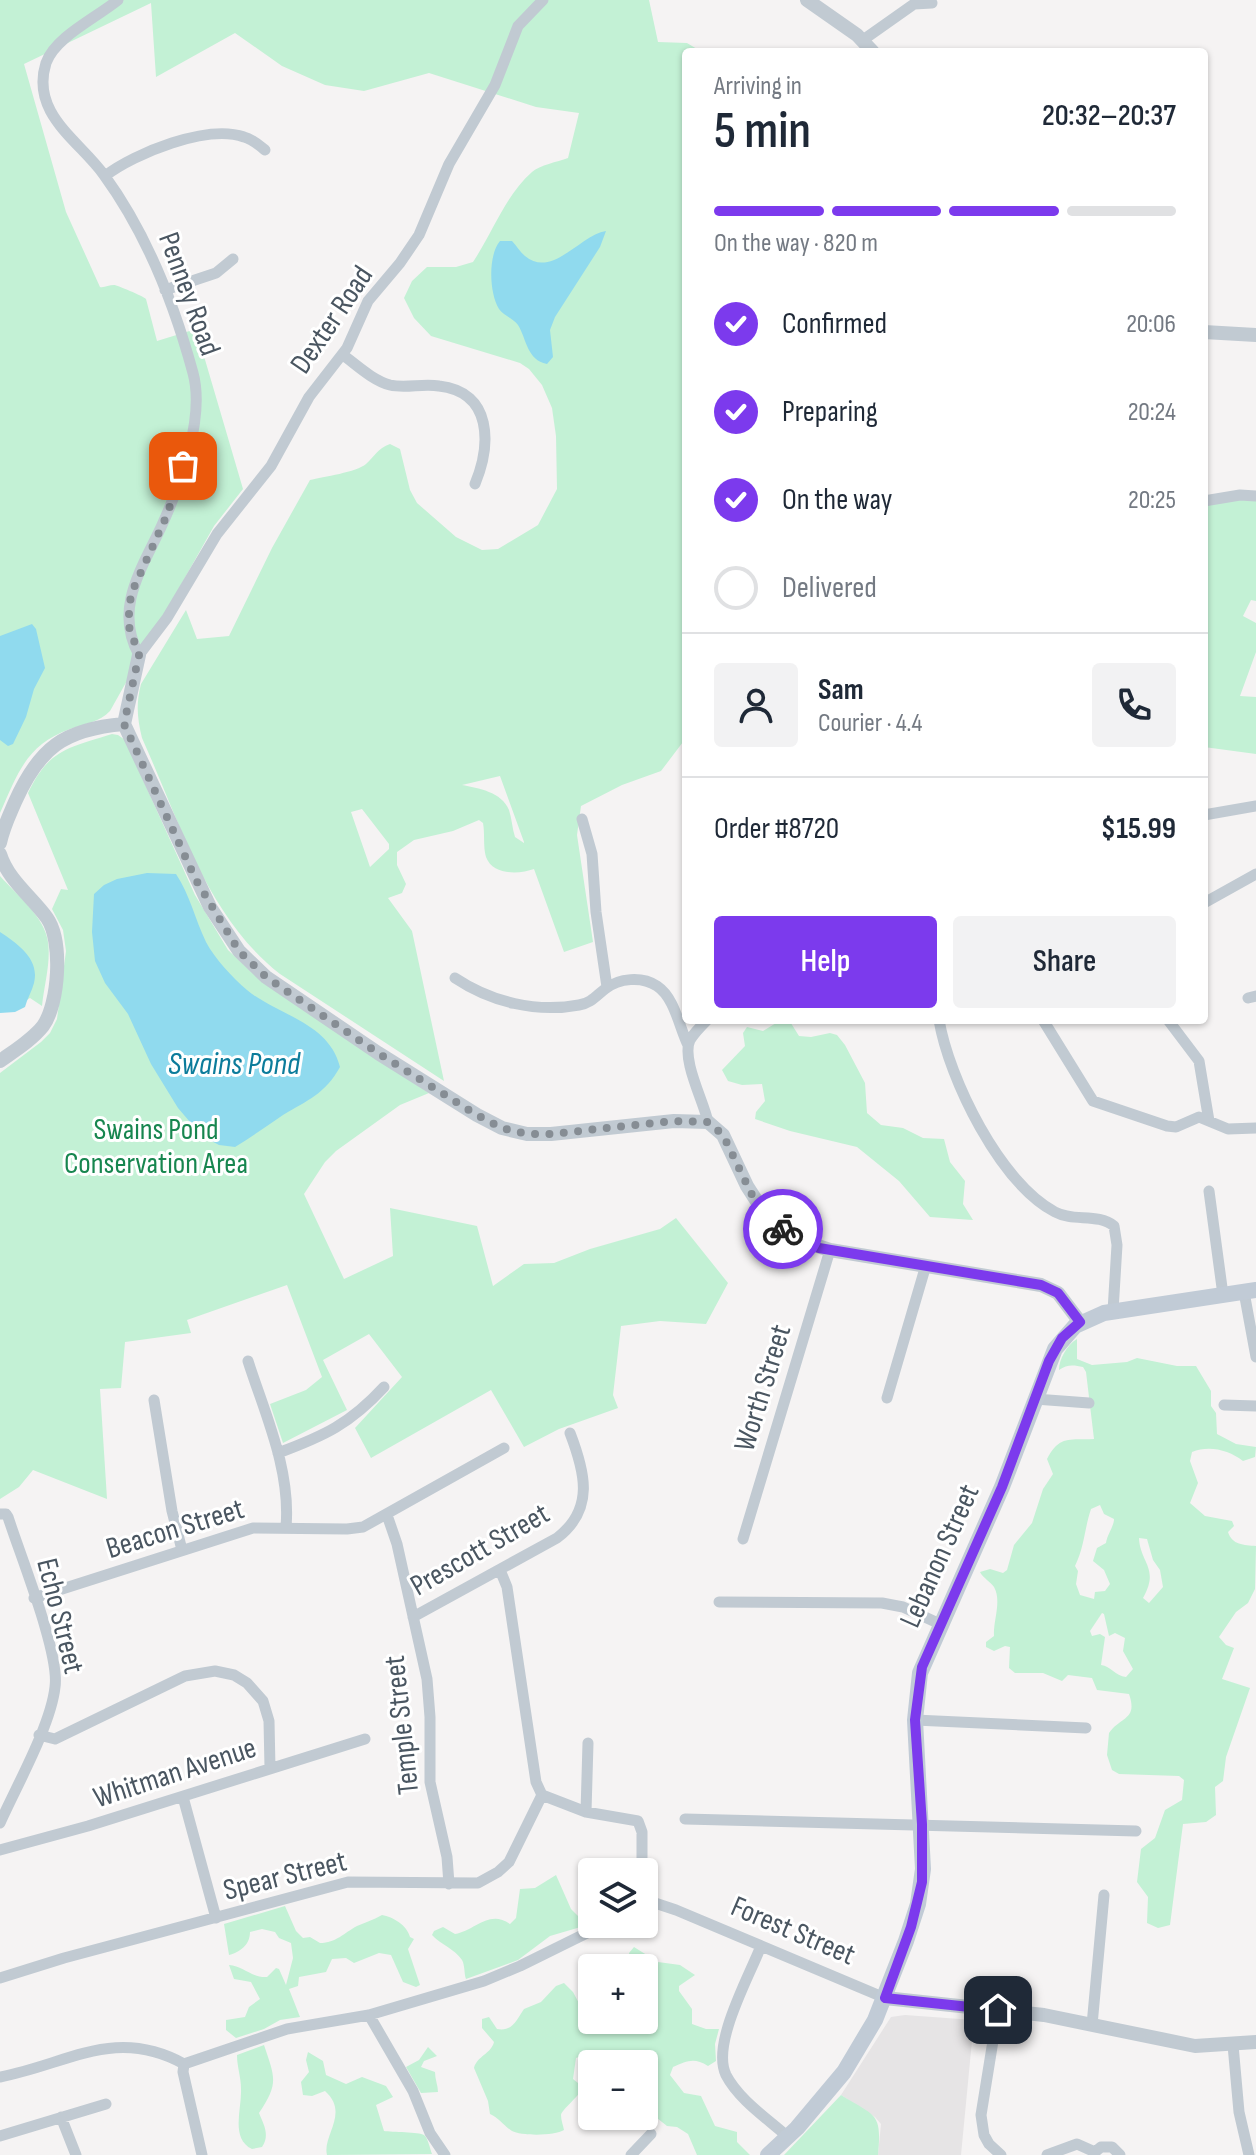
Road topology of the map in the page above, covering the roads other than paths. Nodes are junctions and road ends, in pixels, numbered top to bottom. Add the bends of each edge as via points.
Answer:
1 (118, 0) edge
2 (543, 0) edge
3 (807, 0) edge
4 (932, 3) dead end
5 (868, 46) edge
6 (265, 150) dead end
7 (105, 176) junction
8 (233, 259) dead end
9 (165, 290) junction
10 (1208, 332) edge
11 (1256, 335) edge
12 (343, 355) junction
13 (475, 484) dead end
14 (1256, 496) edge
15 (1208, 500) edge
16 (139, 655) junction
17 (124, 724) junction
18 (1256, 806) edge
19 (1208, 814) edge
20 (582, 819) dead end
21 (0, 843) edge
22 (0, 854) edge
23 (1256, 874) edge
24 (1208, 901) edge
25 (455, 978) dead end
26 (607, 987) junction
27 (704, 1024) edge
28 (940, 1024) edge
29 (1045, 1024) edge
30 (1171, 1024) edge
31 (688, 1045) junction
32 (0, 1061) edge
33 (1209, 1121) junction
34 (708, 1122) junction
35 (1256, 1128) edge
36 (1209, 1191) dead end
37 (830, 1250) junction
38 (926, 1265) junction
39 (1250, 1291) edge
40 (1223, 1295) junction
41 (1113, 1311) junction
42 (1080, 1322) junction
43 (1256, 1357) edge
44 (248, 1361) dead end
45 (384, 1387) dead end
46 (887, 1398) dead end
47 (1035, 1399) junction
48 (154, 1400) dead end
49 (1089, 1403) dead end
50 (1224, 1405) dead end
51 (1256, 1406) edge
52 (570, 1433) dead end
53 (504, 1448) dead end
54 (278, 1453) junction
55 (387, 1515) junction
56 (4, 1516) edge
57 (286, 1527) junction
58 (743, 1539) dead end
59 (182, 1550) junction
60 (500, 1570) junction
61 (34, 1598) junction
62 (719, 1602) dead end
63 (413, 1617) junction
64 (940, 1624) junction
65 (915, 1720) junction
66 (1086, 1728) dead end
67 (39, 1735) junction
68 (365, 1739) dead end
69 (588, 1743) dead end
70 (270, 1768) junction
71 (542, 1795) junction
72 (183, 1797) junction
73 (586, 1812) junction
74 (685, 1819) dead end
75 (0, 1823) edge
76 (922, 1824) junction
77 (1136, 1831) dead end
78 (0, 1850) edge
79 (642, 1858) edge
80 (449, 1884) junction
81 (1104, 1895) dead end
82 (658, 1904) edge
83 (216, 1918) junction
84 (578, 1937) edge
85 (761, 1946) junction
86 (0, 1978) edge
87 (885, 1998) junction
88 (998, 2010) junction
89 (369, 2015) junction
90 (1092, 2025) junction
91 (1256, 2042) edge
92 (1233, 2045) junction
93 (184, 2064) junction
94 (0, 2077) edge
95 (106, 2104) dead end
96 (61, 2117) junction
97 (651, 2134) dead end
98 (0, 2136) edge
99 (788, 2137) junction
100 (1094, 2153) edge
101 (76, 2155) edge
102 (202, 2155) edge
103 (445, 2155) edge
104 (631, 2155) edge
105 (768, 2155) edge
106 (1001, 2155) edge
107 (1047, 2155) edge
108 (1120, 2155) edge
109 (1249, 2155) edge

1 - 7 street, Penney Road via 54,48 44,73 55,121
2 - 12 street, Dexter Road via 518,26 495,85 449,164 419,235 368,301
3 - 5 street
4 - 5 street via 914,4
6 - 7 street via 241,136 210,134 141,154
7 - 9 street, Penney Road via 147,243
8 - 9 street via 216,273
9 - 16 street, Penney Road via 194,376 197,416 167,515 131,594 128,624
10 - 11 street
12 - 13 street via 380,381 401,387 441,386 468,398 486,435
12 - 16 street, Dexter Road via 309,397 271,466 217,534
14 - 15 street
16 - 17 street
17 - 21 street via 50,747 26,777
17 - 34 street via 210,907 239,951 266,977 502,1128 551,1134
18 - 19 street
20 - 26 street via 592,854
22 - 32 street via 8,873 50,923 57,954 46,1021
23 - 24 street
25 - 26 street via 491,998 519,1005 580,1005
26 - 31 street via 640,979 656,984 674,1008
27 - 31 street
28 - 41 street via 958,1083 1016,1178 1053,1211 1115,1228
29 - 33 street via 1093,1101 1167,1126 1199,1117
30 - 33 street via 1199,1061
31 - 34 street
33 - 35 street via 1228,1129
34 - 37 street via 723,1135 765,1214 802,1241
36 - 40 street
37 - 38 street
37 - 58 street, Worth Street
38 - 42 street via 1046,1287 1063,1298
38 - 46 street
39 - 40 main road
39 - 43 street
40 - 41 main road
41 - 42 main road
42 - 47 main road, Lebanon Street via 1055,1349
44 - 54 street
45 - 54 street via 343,1425
47 - 49 street
47 - 64 main road, Lebanon Street
48 - 59 street
50 - 51 street
52 - 60 street, Prescott Street via 583,1471 577,1517 557,1538
53 - 55 street, Beacon Street
54 - 57 street
55 - 57 street, Beacon Street via 347,1529
55 - 63 street, Temple Street
56 - 61 street, Echo Street
57 - 59 street, Beacon Street via 253,1528
59 - 61 street, Beacon Street
60 - 63 street, Prescott Street
60 - 71 street
61 - 67 street, Echo Street via 56,1679
62 - 64 street via 882,1603
63 - 80 street, Temple Street via 427,1679 430,1782
64 - 65 main road, Lebanon Street via 920,1673
65 - 66 street
65 - 76 main road, Lebanon Street
67 - 70 street via 57,1738 185,1676 215,1671 247,1683 263,1701
67 - 75 street, Echo Street
68 - 70 street, Whitman Avenue
69 - 73 street
70 - 72 street, Whitman Avenue
71 - 73 street
71 - 80 street, Spear Street via 505,1866 478,1883
72 - 78 street, Whitman Avenue
72 - 83 street
73 - 79 street via 640,1822
74 - 76 street
76 - 77 street
76 - 87 main road, Lebanon Street via 920,1894
80 - 83 street, Spear Street via 348,1882
81 - 90 street
82 - 85 street, Forest Street
83 - 86 street, Spear Street
84 - 89 street via 502,1974
85 - 87 street, Forest Street
85 - 99 street via 724,2040 723,2064 739,2092
87 - 88 street, Forest Street
87 - 99 main road, Lebanon Street via 844,2072
88 - 90 street, Forest Street
88 - 106 street via 981,2115 984,2135
89 - 93 street via 287,2029
89 - 103 street
90 - 92 street, Forest Street via 1182,2044
91 - 92 street, Forest Street
92 - 109 street
93 - 94 street via 133,2046 88,2052
93 - 102 street
95 - 96 street
96 - 98 street
96 - 101 street
97 - 104 street
99 - 105 main road, Lebanon Street
100 - 107 street via 1077,2144
100 - 108 street via 1112,2147

